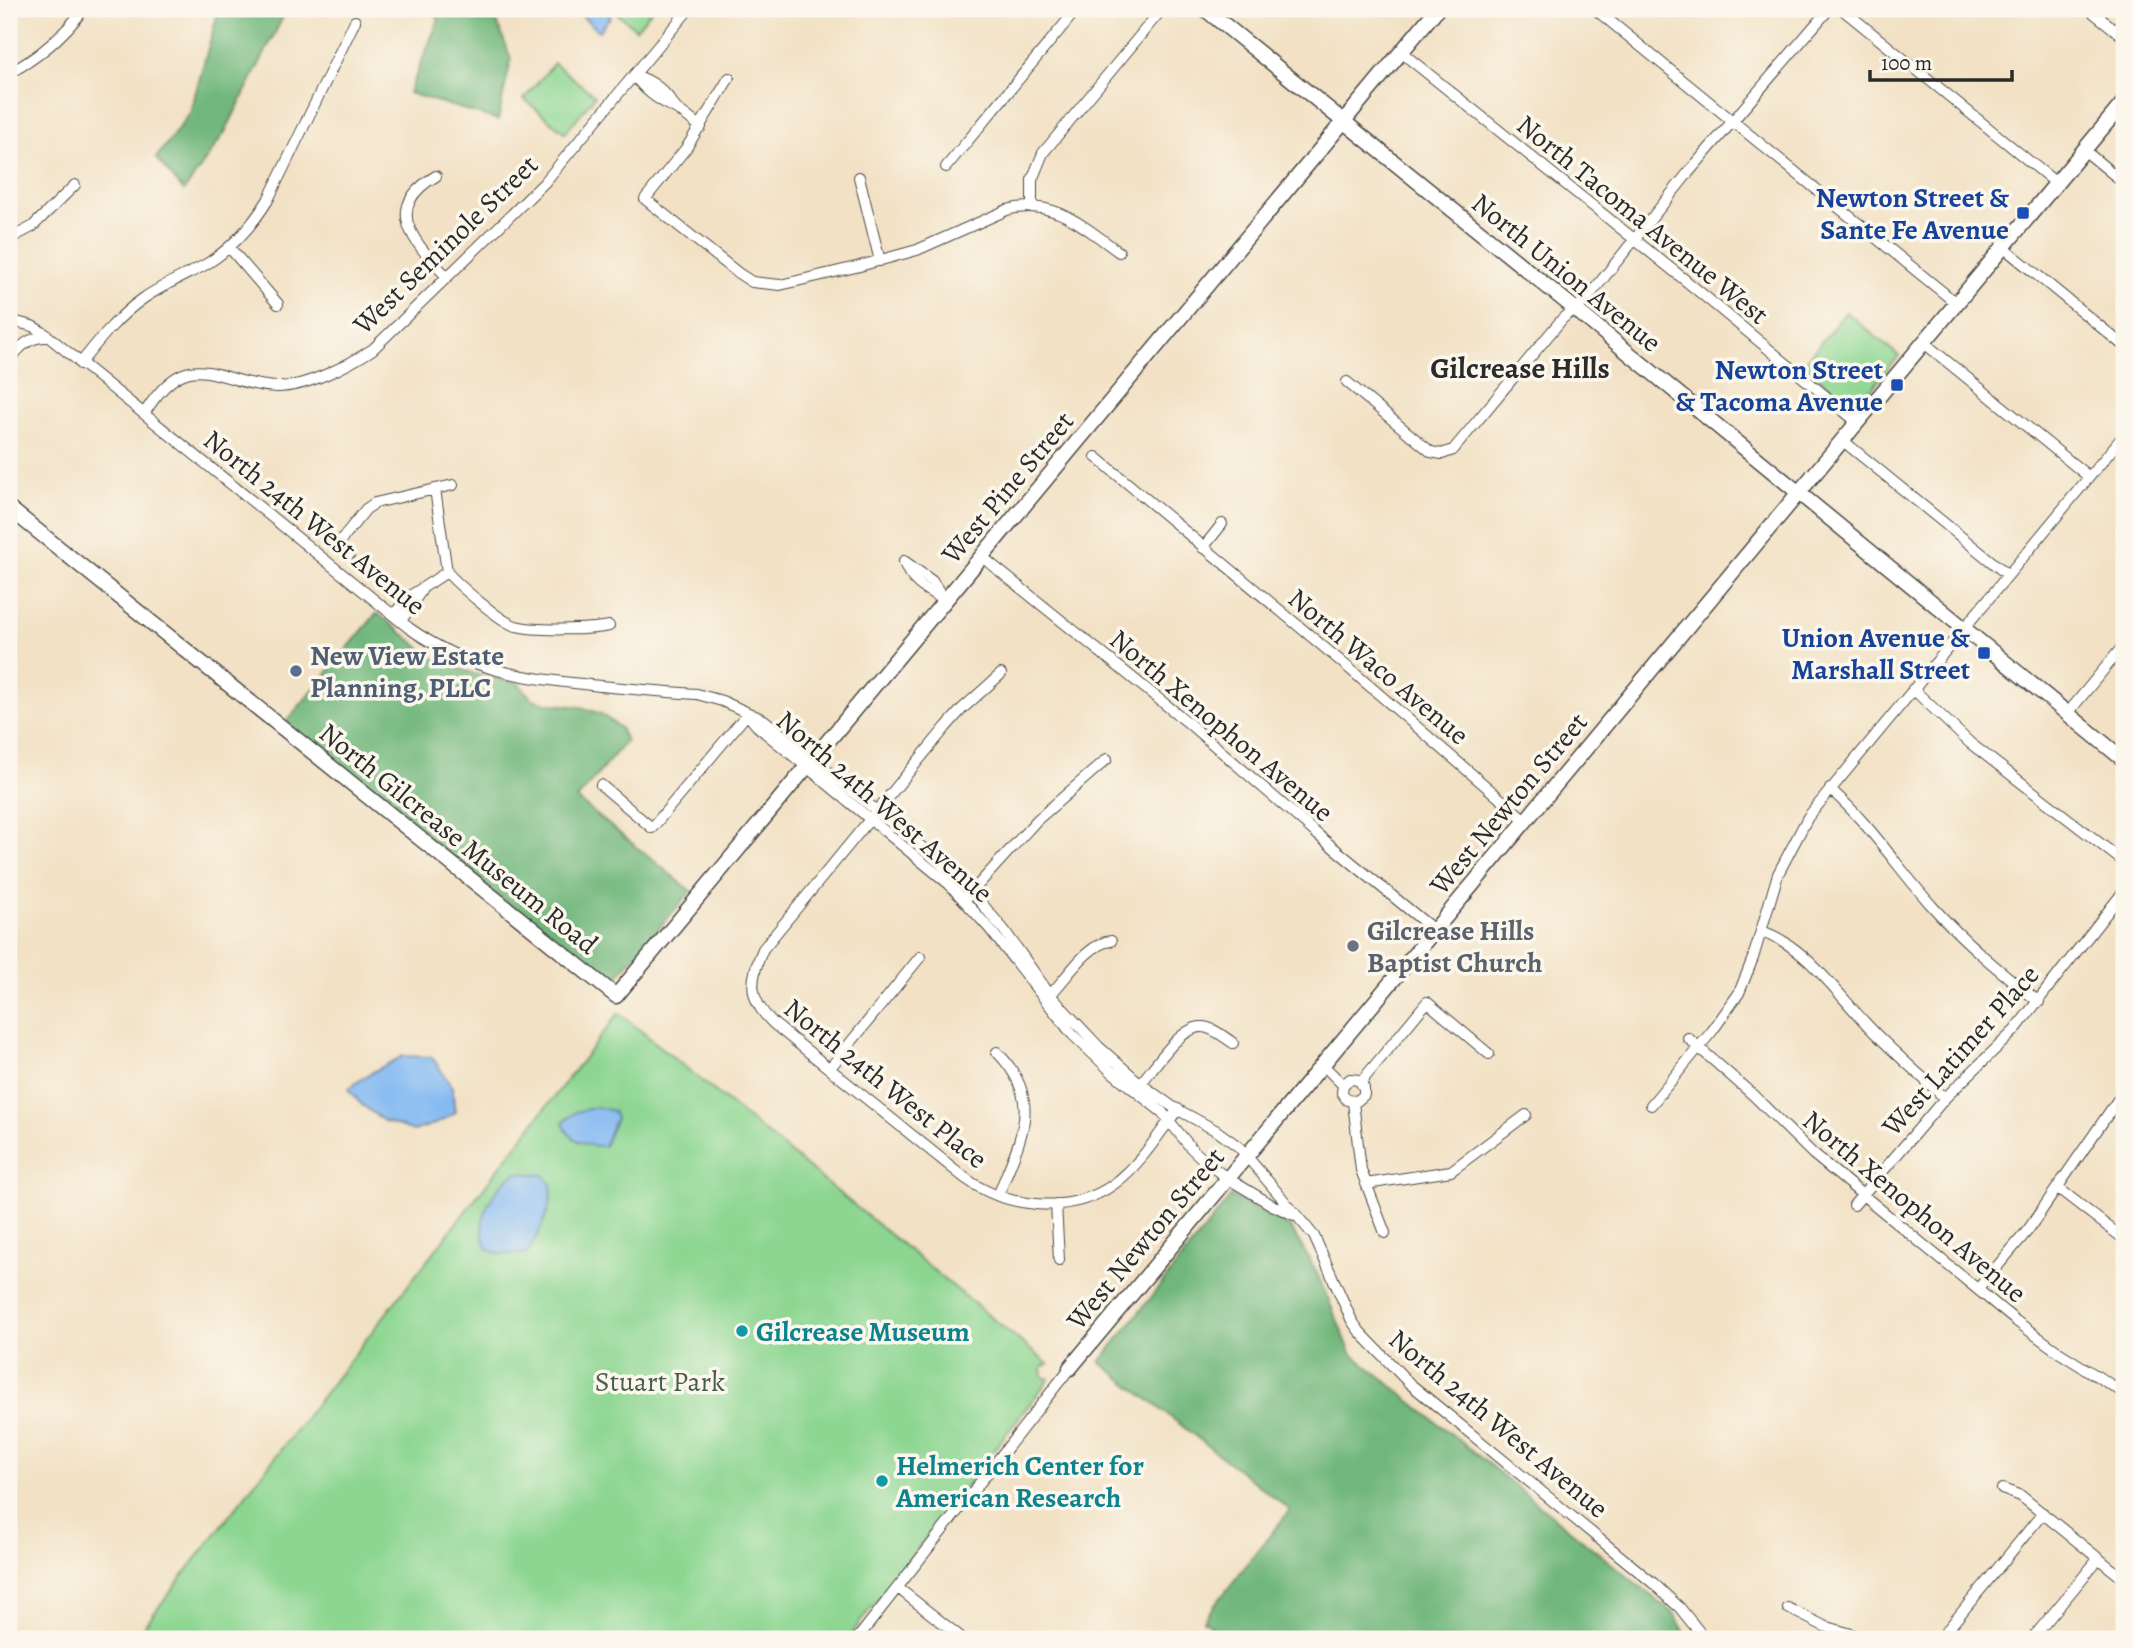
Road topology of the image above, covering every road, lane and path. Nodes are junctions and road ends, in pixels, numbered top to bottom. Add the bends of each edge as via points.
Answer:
1 (84, 9) edge
2 (689, 9) edge
3 (1077, 9) edge
4 (1162, 9) edge
5 (1205, 9) edge
6 (1437, 9) edge
7 (1595, 9) edge
8 (1829, 9) edge
9 (1842, 9) edge
10 (2089, 9) edge
11 (355, 21) dead end
12 (2124, 37) edge
13 (1401, 52) junction
14 (9, 73) edge
15 (634, 75) junction
16 (729, 78) dead end
17 (2124, 102) edge
18 (1735, 121) junction
19 (1343, 122) junction
20 (701, 127) junction
21 (2084, 150) junction
22 (946, 167) dead end
23 (436, 176) dead end
24 (859, 177) dead end
25 (2056, 183) junction
26 (2124, 183) edge
27 (75, 185) dead end
28 (1032, 205) junction
29 (9, 239) edge
30 (1633, 240) junction
31 (229, 247) junction
32 (2003, 247) junction
33 (1119, 252) dead end
34 (880, 261) junction
35 (447, 277) junction
36 (1956, 303) junction
37 (278, 304) dead end
38 (1575, 309) junction
39 (9, 320) edge
40 (49, 337) junction
41 (1923, 342) junction
42 (2124, 346) edge
43 (9, 360) edge
44 (80, 364) junction
45 (1347, 382) dead end
46 (144, 414) junction
47 (1857, 422) junction
48 (2124, 435) edge
49 (1842, 440) junction
50 (1096, 457) dead end
51 (2089, 477) junction
52 (453, 485) dead end
53 (435, 489) junction
54 (1799, 492) junction
55 (9, 508) edge
56 (1222, 524) dead end
57 (324, 535) dead end
58 (337, 545) junction
59 (1203, 548) junction
60 (349, 555) dead end
61 (981, 556) junction
62 (447, 572) junction
63 (2008, 575) junction
64 (397, 618) junction
65 (608, 626) dead end
66 (1963, 628) junction
67 (2124, 645) edge
68 (1001, 674) dead end
69 (1913, 690) junction
70 (747, 714) junction
71 (2067, 714) junction
72 (1107, 759) dead end
73 (2124, 760) edge
74 (810, 763) junction
75 (601, 785) dead end
76 (1830, 789) junction
77 (877, 810) junction
78 (870, 820) junction
79 (1525, 820) junction
80 (2124, 862) edge
81 (2124, 891) edge
82 (968, 896) junction
83 (1434, 930) junction
84 (1761, 930) junction
85 (1111, 940) dead end
86 (920, 957) dead end
87 (616, 996) joint
88 (1047, 998) junction
89 (2039, 1002) junction
90 (1688, 1038) dead end
91 (1233, 1042) dead end
92 (1699, 1047) junction
93 (997, 1052) dead end
94 (1489, 1054) dead end
95 (1321, 1064) junction
96 (830, 1068) junction
97 (1361, 1082) junction
98 (1343, 1085) junction
99 (1138, 1087) junction
100 (2124, 1091) edge
101 (1945, 1098) junction
102 (1353, 1102) junction
103 (1651, 1105) dead end
104 (1178, 1110) junction
105 (1526, 1115) dead end
106 (1170, 1120) junction
107 (1246, 1155) junction
108 (1227, 1178) junction
109 (1366, 1184) junction
110 (2059, 1188) junction
111 (1862, 1194) junction
112 (998, 1196) junction
113 (1056, 1204) junction
114 (1854, 1205) dead end
115 (1297, 1216) junction
116 (1385, 1233) dead end
117 (2124, 1239) edge
118 (1059, 1260) dead end
119 (1978, 1289) junction
120 (1070, 1368) joint
121 (2124, 1393) edge
122 (2002, 1489) dead end
123 (2043, 1513) junction
124 (2099, 1558) junction
125 (2124, 1580) edge
126 (898, 1588) junction
127 (1788, 1608) dead end
128 (857, 1639) edge
129 (963, 1639) edge
130 (1705, 1639) edge
131 (1868, 1639) edge
132 (1940, 1639) edge
133 (2032, 1639) edge

1 - 14 street via 50,46
2 - 15 street, West Seminole Street
3 - 22 street
4 - 28 street via 1043,153 1032,180
5 - 19 street, North Union Avenue
6 - 13 street, West Pine Street
7 - 18 street
8 - 18 street
9 - 25 street
10 - 12 street
11 - 31 street via 268,200
13 - 19 street, West Pine Street
13 - 30 street, North Tacoma Avenue West
15 - 20 street via 649,79
15 - 35 street, West Seminole Street via 544,183
16 - 20 street
17 - 21 street, West Newton Street
18 - 30 street
18 - 36 street
19 - 38 street, North Union Avenue
19 - 61 street, West Pine Street
20 - 34 street via 645,199 738,273 752,282 780,285
21 - 25 street, West Newton Street
21 - 26 street
23 - 35 street via 414,192 408,224 420,248
24 - 34 street
25 - 32 street, West Newton Street
27 - 29 street via 32,228
28 - 33 street via 1060,213
28 - 34 street via 1007,210 917,250
30 - 38 street
30 - 47 street, North Tacoma Avenue West
31 - 37 street
31 - 44 street via 135,305
32 - 36 street, West Newton Street
32 - 42 street
35 - 46 street, West Seminole Street via 382,341 342,367 277,387 207,371 189,373 164,388
36 - 41 street, West Newton Street
38 - 45 street via 1460,443 1442,454 1431,452
38 - 54 street, North Union Avenue
39 - 40 street, North 24th West Avenue
40 - 43 street via 27,342
40 - 44 street, North 24th West Avenue
41 - 47 street, West Newton Street
41 - 51 street
44 - 46 street, North 24th West Avenue
46 - 64 street, North 24th West Avenue
47 - 49 street, West Newton Street
48 - 51 street
49 - 54 street, West Newton Street
49 - 63 street
50 - 59 street, North Waco Avenue
51 - 63 street
52 - 53 street
53 - 58 street via 370,505
53 - 62 street
54 - 66 street, North Union Avenue
54 - 79 street, West Newton Street
55 - 87 street, North Gilcrease Museum Road
56 - 59 street
57 - 58 street
58 - 60 street
59 - 79 street, North Waco Avenue
61 - 74 street, West Pine Street
61 - 83 street, North Xenophon Avenue
62 - 64 street via 410,596
62 - 65 street via 515,626
63 - 66 street
64 - 70 street, North 24th West Avenue via 425,639 497,672 697,694
66 - 69 street
66 - 71 street, North Union Avenue
67 - 71 street
68 - 77 street via 962,709
69 - 76 street
69 - 80 street via 1970,743
70 - 74 street, North 24th West Avenue via 764,720
70 - 75 street via 652,828
71 - 73 street, North Union Avenue
72 - 82 street via 1037,820
74 - 77 street, North 24th West Avenue
74 - 78 street, North 24th West Avenue
74 - 87 street, West Pine Street
76 - 84 street via 1783,862
76 - 89 street via 1872,831 1947,922
77 - 78 street
77 - 82 street, North 24th West Avenue
78 - 82 street, North 24th West Avenue
78 - 96 street, North 24th West Place via 763,949 755,966 752,988 766,1016
79 - 83 street, West Newton Street
81 - 89 street, West Latimer Place
82 - 88 street, North 24th West Avenue
83 - 95 street, West Newton Street
84 - 92 street via 1738,993
84 - 101 street via 1800,952 1877,1036
85 - 88 street via 1092,949
86 - 96 street
88 - 99 street, North 24th West Avenue via 1084,1047
89 - 101 street, West Latimer Place
90 - 92 street, North Xenophon Avenue
91 - 99 street via 1207,1027 1190,1029
92 - 103 street
92 - 111 street, North Xenophon Avenue
93 - 112 street via 1013,1069 1026,1104 1020,1136
94 - 97 street via 1427,1002
95 - 98 street
95 - 107 street, West Newton Street
96 - 112 street, North 24th West Place via 965,1178
97 - 98 street via 1350,1079
97 - 102 street via 1364,1095
98 - 102 street via 1343,1097
99 - 104 street, North 24th West Avenue
99 - 106 street, North 24th West Avenue
100 - 110 street
101 - 111 street, West Latimer Place
102 - 109 street
104 - 106 street, North 24th West Place
104 - 107 street, North 24th West Avenue via 1217,1131
105 - 109 street via 1451,1171
106 - 108 street, North 24th West Avenue via 1191,1148
106 - 113 street, North 24th West Place via 1113,1185 1086,1198
107 - 108 street, West Newton Street
107 - 115 street, North 24th West Avenue
108 - 115 street, North 24th West Avenue
108 - 120 street, West Newton Street
109 - 116 street
110 - 117 street
110 - 119 street
111 - 114 street, West Latimer Place
111 - 119 street, North Xenophon Avenue
112 - 113 street, North 24th West Place
113 - 118 street
115 - 130 street, North 24th West Avenue via 1314,1236 1352,1321 1383,1359 1653,1583
119 - 121 street, North Xenophon Avenue via 2040,1339
120 - 126 street, West Newton Street
122 - 123 street via 2021,1496
123 - 124 street
123 - 132 street
124 - 125 street
124 - 133 street
126 - 128 street, West Newton Street
126 - 129 street
127 - 131 street via 1824,1626

